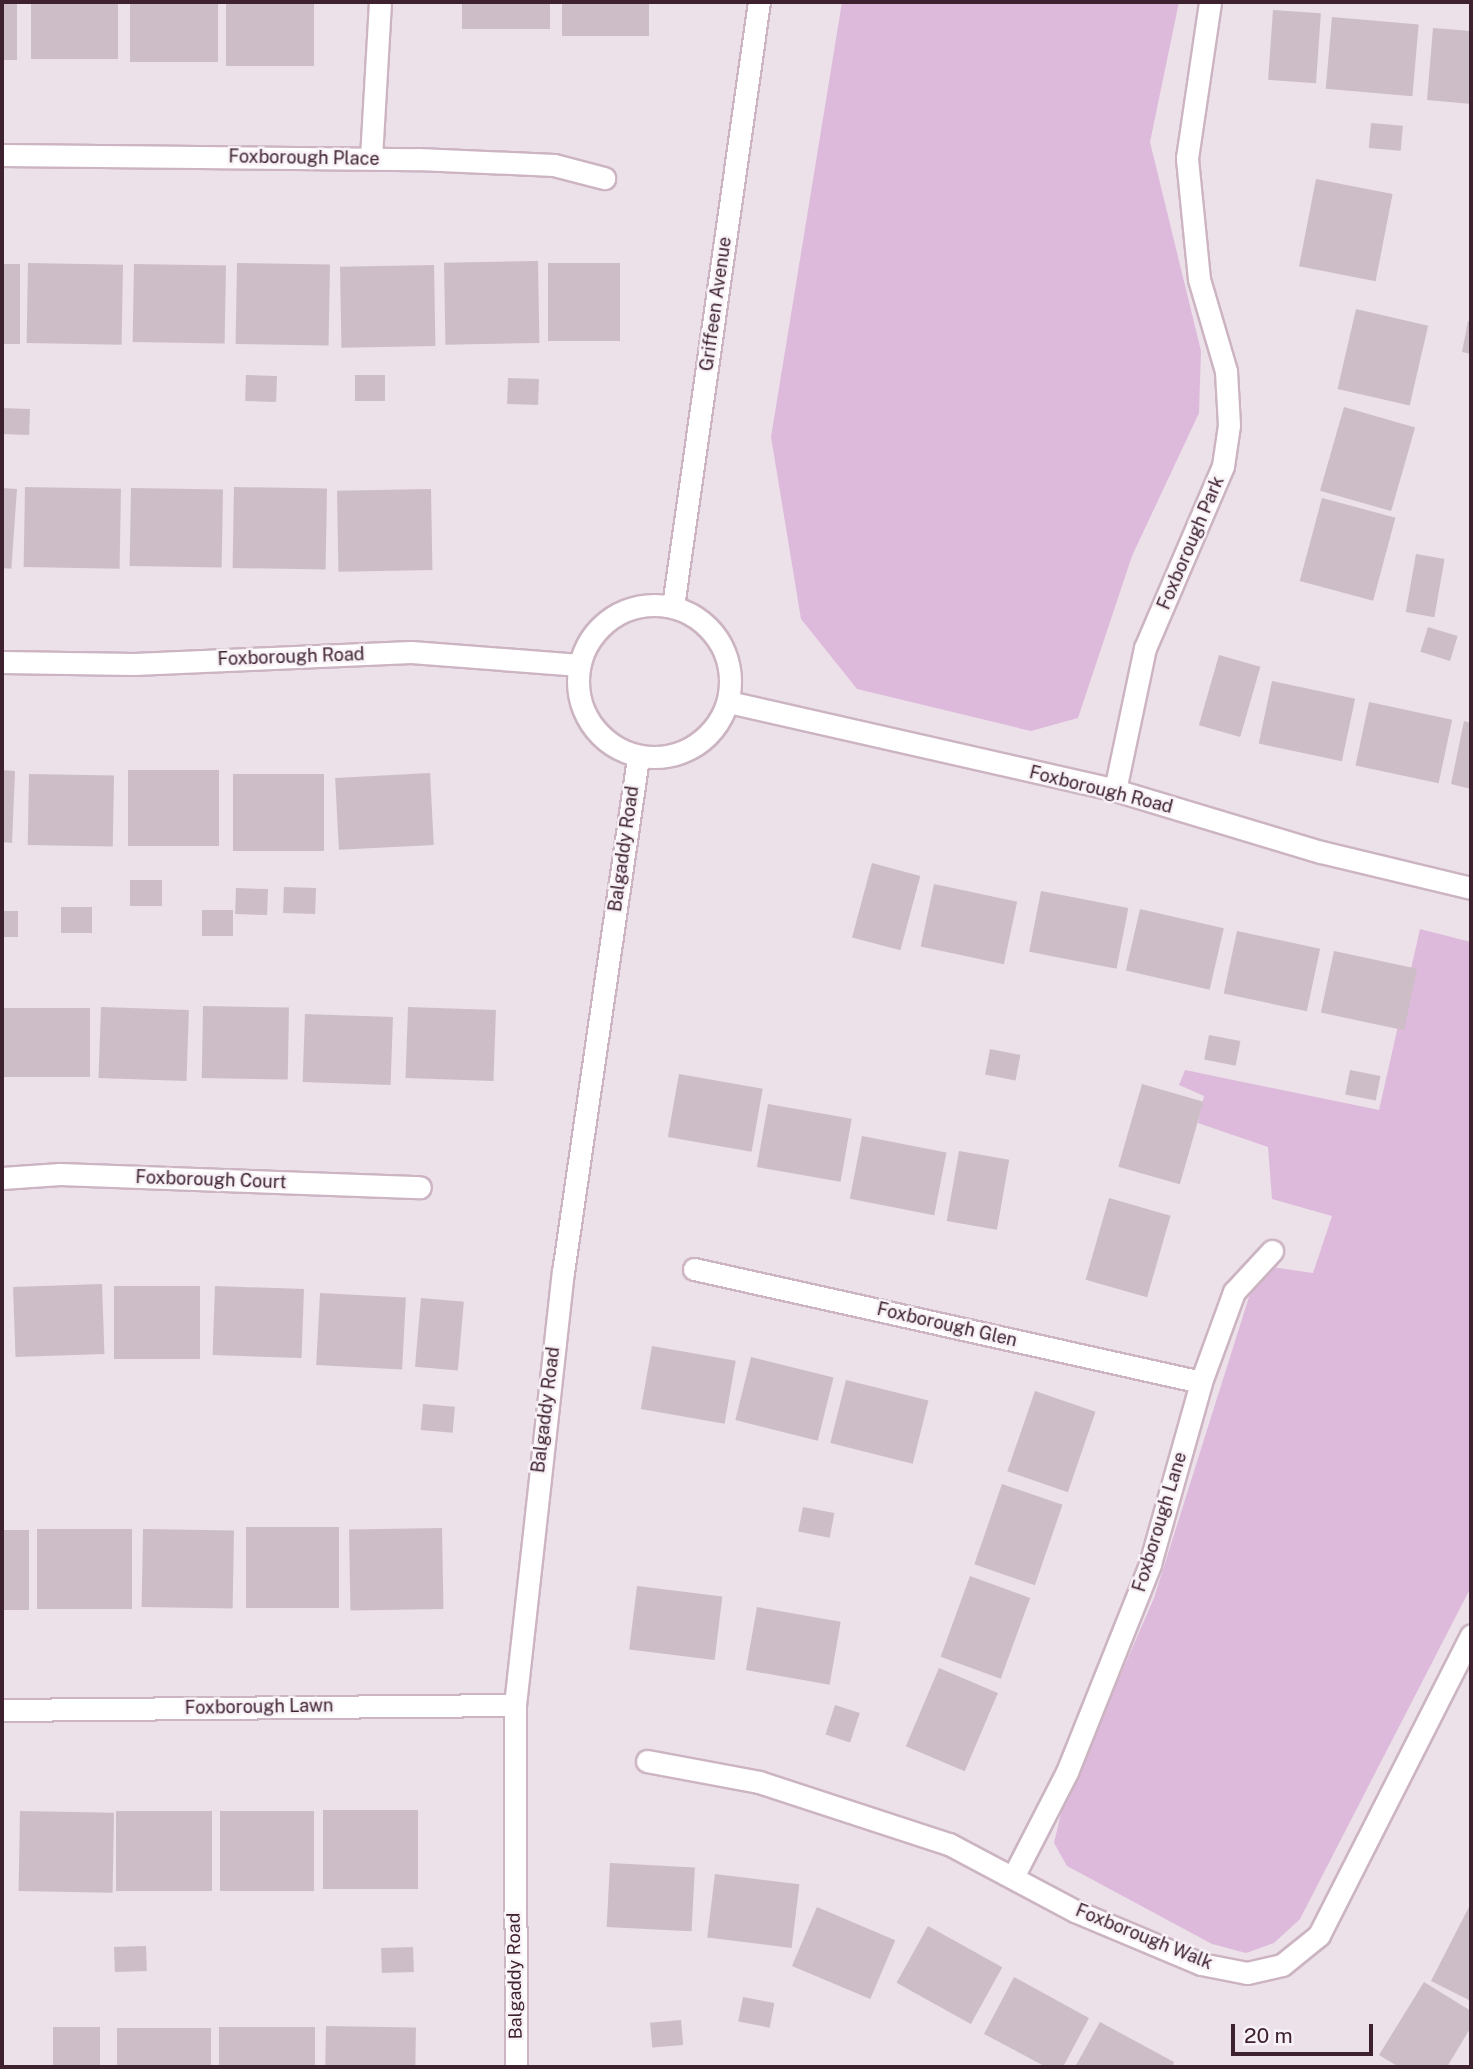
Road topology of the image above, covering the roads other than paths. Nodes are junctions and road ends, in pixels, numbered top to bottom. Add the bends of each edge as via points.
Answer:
1 (380, 2) edge
2 (759, 2) edge
3 (1210, 2) edge
4 (2, 155) edge
5 (371, 158) junction
6 (604, 178) dead end
7 (673, 606) junction
8 (2, 662) edge
9 (579, 665) junction
10 (729, 702) junction
11 (638, 758) junction
12 (1115, 790) junction
13 (1471, 888) edge
14 (2, 1178) edge
15 (420, 1187) dead end
16 (1272, 1251) dead end
17 (694, 1269) dead end
18 (1200, 1382) junction
19 (1471, 1635) edge
20 (515, 1705) junction
21 (2, 1710) edge
22 (647, 1761) dead end
23 (1014, 1875) junction
24 (516, 2067) edge

1 - 5 street
2 - 7 street, Griffeen Avenue
3 - 12 street, Foxborough Park via 1187,158 1199,279 1226,371 1229,425 1223,466 1146,648
4 - 5 street, Foxborough Place
5 - 6 street, Foxborough Place via 554,165
7 - 9 street via 627,609 605,622
7 - 10 street via 715,634 730,677
8 - 9 street, Foxborough Road via 134,664 411,652
9 - 11 street via 578,689 597,733
10 - 11 street via 705,740 685,752
10 - 12 street, Foxborough Road
11 - 20 street, Balgaddy Road via 563,1272
12 - 13 street, Foxborough Road via 1321,852
14 - 15 street, Foxborough Court via 60,1174
16 - 18 street, Foxborough Lane via 1234,1292
17 - 18 street, Foxborough Glen
18 - 23 street, Foxborough Lane via 1150,1564 1067,1772
19 - 23 street, Foxborough Walk via 1319,1935 1282,1965 1247,1973 1202,1964 1075,1910
20 - 21 street, Foxborough Lawn
20 - 24 street, Balgaddy Road
22 - 23 street, Foxborough Walk via 759,1782 845,1808

